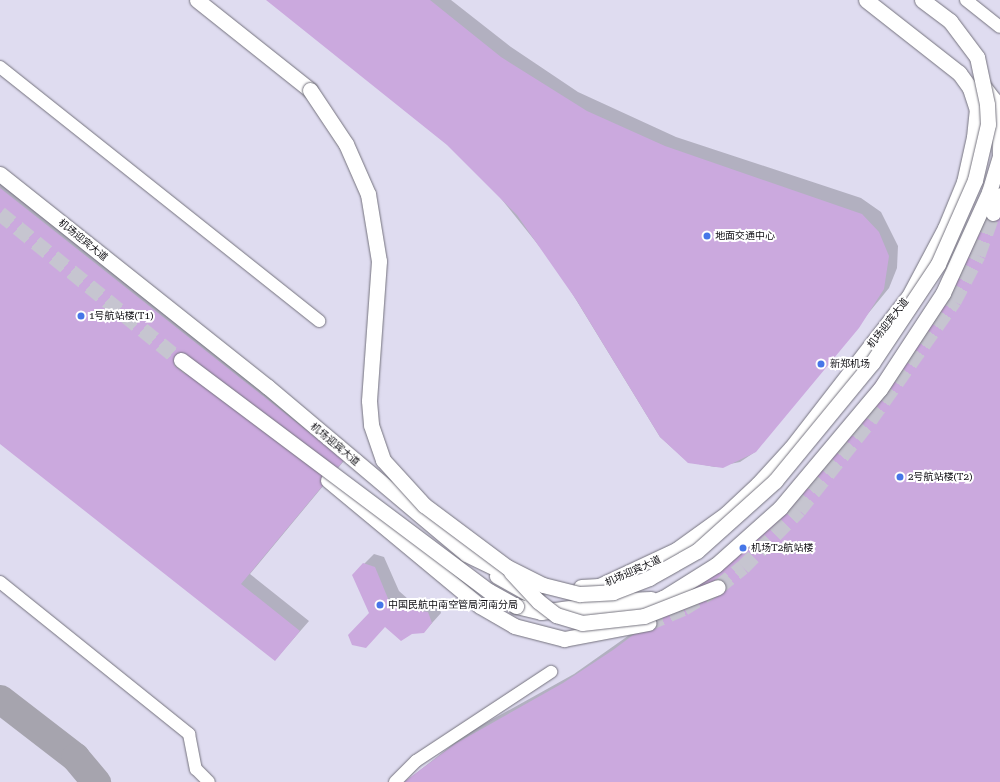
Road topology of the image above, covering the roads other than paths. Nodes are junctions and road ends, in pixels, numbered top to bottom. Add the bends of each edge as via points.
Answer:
1 (198, 0) edge
2 (866, 0) edge
3 (922, 0) edge
4 (966, 0) edge
5 (896, 24) junction
6 (1000, 27) edge
7 (977, 57) junction
8 (0, 67) edge
9 (1000, 99) edge
10 (0, 174) edge
11 (1000, 195) edge
12 (993, 213) tunnel mouth
13 (319, 321) dead end
14 (181, 360) tunnel mouth
15 (328, 480) dead end
16 (466, 554) junction
17 (507, 567) junction
18 (638, 569) junction
19 (0, 582) edge
20 (718, 587) dead end
21 (663, 598) junction
22 (602, 601) junction
23 (575, 607) junction
24 (541, 612) junction
25 (648, 623) tunnel mouth
26 (551, 672) dead end
27 (209, 782) edge
28 (395, 782) edge

1 - 17 main road, bridge via 310,90 346,144 368,194 380,261 369,401 376,446 399,482 424,505
2 - 5 main road, 机场迎宾大道
3 - 7 main road, bridge via 950,21
4 - 6 lane
5 - 18 main road, 机场迎宾大道 via 959,73 970,88 977,110 964,182 945,228 909,296 786,453 726,514 676,550
5 - 21 main road via 964,66 993,99 999,121 1000,156 970,239 920,331 826,456 747,540 716,565
7 - 9 main road, bridge
7 - 17 main road, bridge via 984,80 988,124 975,180 938,264 872,363 775,481 696,551 649,578 613,592 580,594 543,585
8 - 13 lane
10 - 16 main road, 机场迎宾大道 via 268,387
11 - 12 main road
14 - 24 main road, bridge via 489,591 516,606
15 - 25 main road via 480,606 514,626 564,639
16 - 18 main road, 机场迎宾大道 via 529,583 561,588 599,586
16 - 23 main road via 520,592
17 - 20 main road, bridge via 538,601 556,615 582,623 644,616
18 - 22 main road
19 - 27 lane via 189,734 196,770
21 - 22 main road
21 - 24 main road via 628,612 579,616
22 - 23 main road
23 - 24 main road
26 - 28 lane via 416,761

